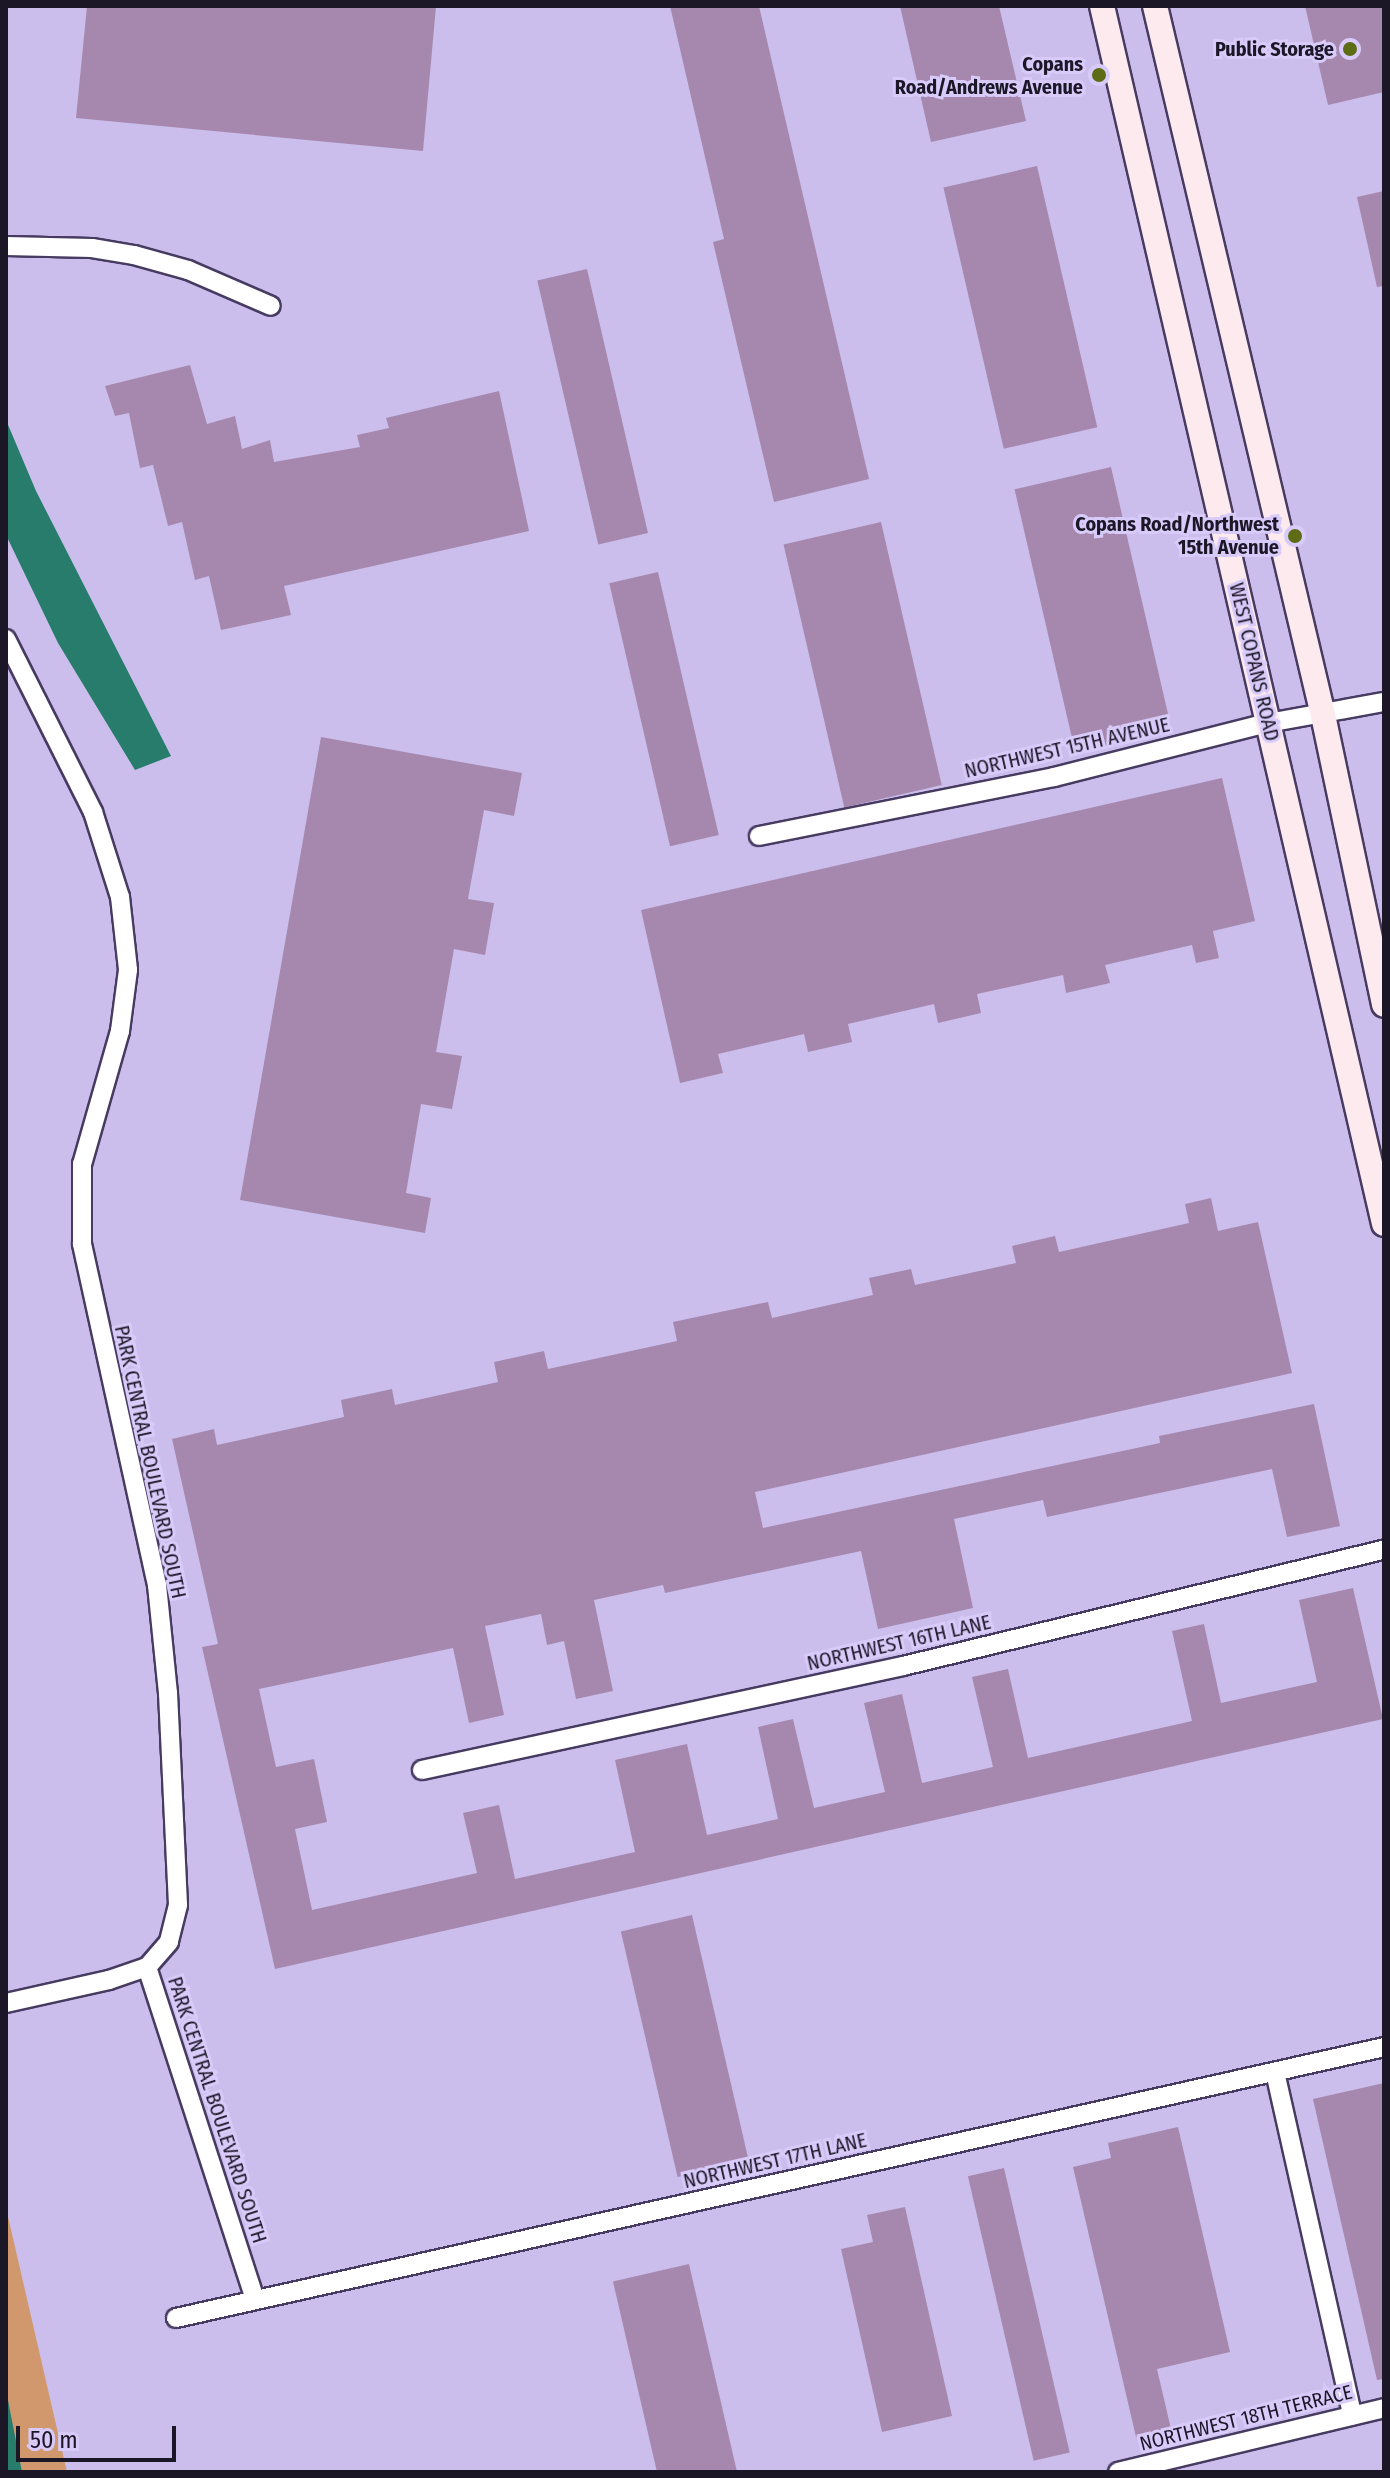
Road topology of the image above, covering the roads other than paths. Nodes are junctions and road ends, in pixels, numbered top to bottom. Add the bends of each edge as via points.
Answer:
1 (1102, 6) edge
2 (1155, 6) edge
3 (6, 246) edge
4 (271, 306) dead end
5 (6, 639) edge
6 (1384, 702) edge
7 (1323, 715) junction
8 (1268, 723) junction
9 (759, 836) dead end
10 (1384, 1005) edge
11 (1384, 1224) edge
12 (1384, 1550) edge
13 (422, 1770) dead end
14 (147, 1967) junction
15 (6, 2003) edge
16 (1384, 2047) edge
17 (1275, 2072) junction
18 (255, 2299) junction
19 (176, 2318) dead end
20 (1384, 2408) edge
21 (1352, 2415) junction
22 (1118, 2472) edge

1 - 8 main road, WEST COPANS ROAD
2 - 7 main road
3 - 4 street via 92,248 134,255 188,270
5 - 14 street, PARK CENTRAL BOULEVARD SOUTH via 93,812 120,897 128,970 120,1031 82,1164 82,1244 157,1585 168,1693 178,1905 169,1942
6 - 7 street, NORTHWEST 15TH AVENUE
7 - 8 street, NORTHWEST 15TH AVENUE
7 - 10 main road
8 - 9 street, NORTHWEST 15TH AVENUE via 1054,777
8 - 11 main road, WEST COPANS ROAD
12 - 13 street, NORTHWEST 16TH LANE via 903,1666
14 - 15 street
14 - 18 street, PARK CENTRAL BOULEVARD SOUTH
16 - 17 street, NORTHWEST 17TH LANE
17 - 18 street, NORTHWEST 17TH LANE
17 - 21 street
18 - 19 street, NORTHWEST 17TH LANE
20 - 21 street, NORTHWEST 18TH TERRACE
21 - 22 street, NORTHWEST 18TH TERRACE

